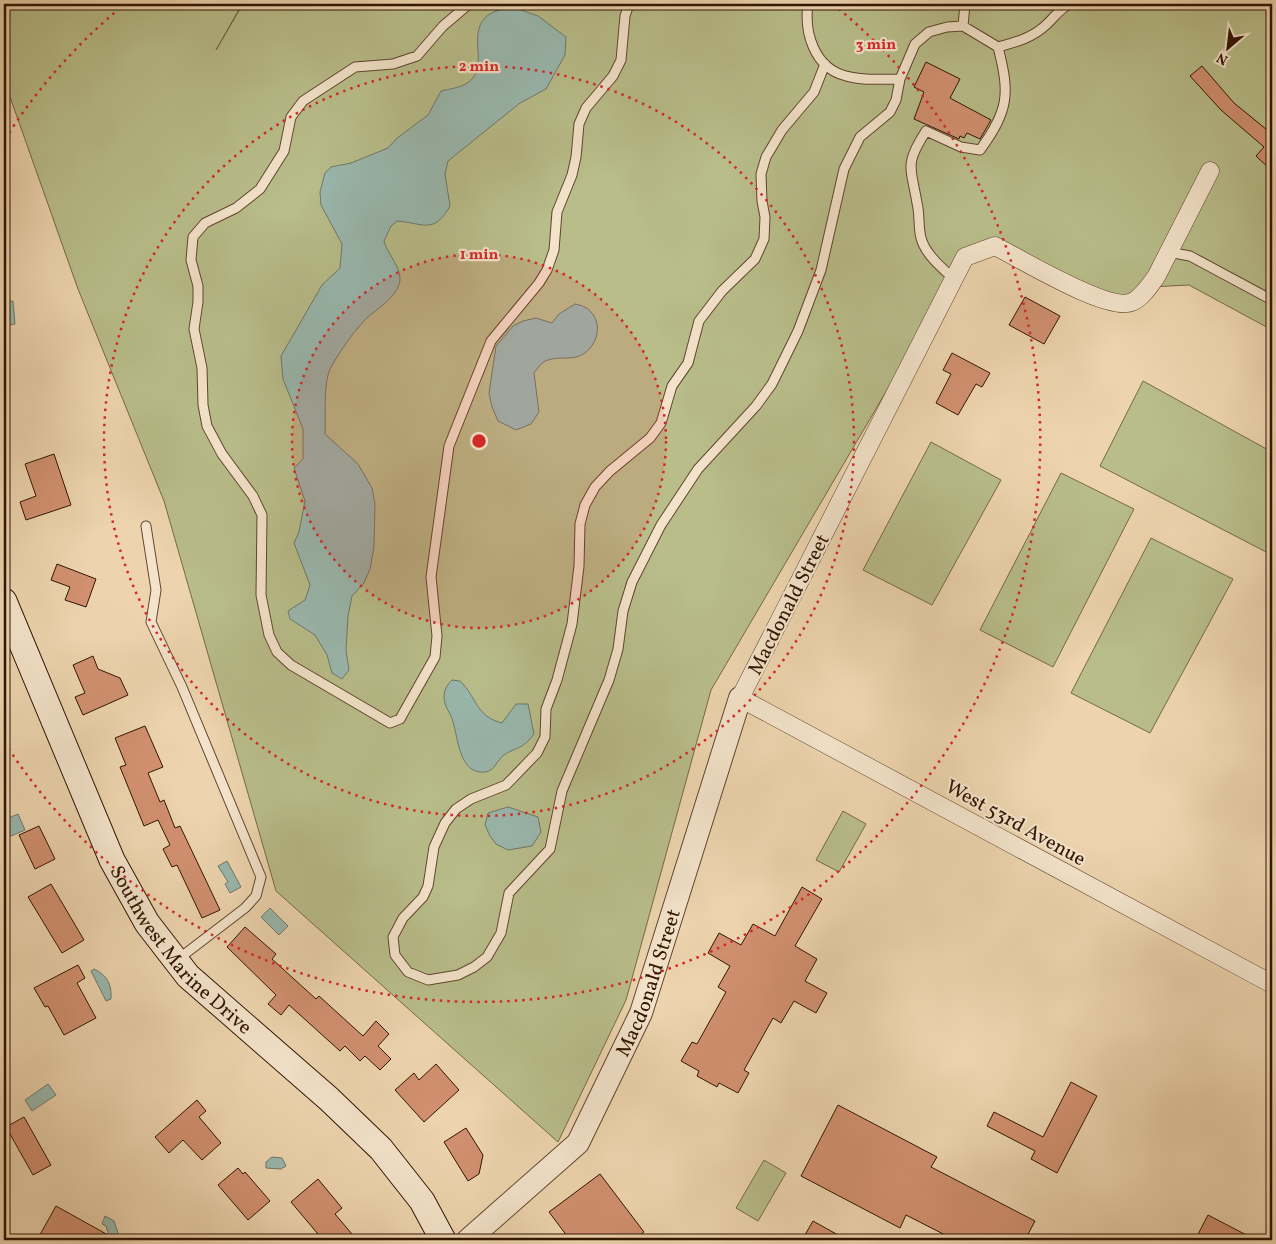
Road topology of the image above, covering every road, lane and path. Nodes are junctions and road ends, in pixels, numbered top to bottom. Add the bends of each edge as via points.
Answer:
1 (469, 4) edge
2 (629, 4) edge
3 (808, 4) edge
4 (965, 4) edge
5 (1070, 4) edge
6 (963, 26) junction
7 (998, 47) junction
8 (825, 64) junction
9 (900, 79) junction
10 (1210, 171) dead end
11 (1168, 252) junction
12 (954, 279) junction
13 (1272, 300) edge
14 (146, 526) dead end
15 (4, 601) edge
16 (740, 698) junction
17 (175, 961) junction
18 (1272, 984) edge
19 (443, 1240) edge
20 (468, 1240) edge

1 - 2 lane via 443,26 417,56 393,64 355,67 304,102 291,117 284,150 260,190 236,208 205,223 193,237 192,245 191,260 198,286 194,329 202,368 207,426 262,515 261,595 269,636 277,652 291,665 390,723 400,719 435,657 437,636 431,577 449,446 491,341 547,270 554,250 557,212 574,166 579,124 586,108 613,76 620,60
3 - 8 lane via 806,20 812,46
4 - 6 lane
5 - 7 lane via 1064,6 1046,26 1023,40
6 - 7 lane
6 - 9 lane via 929,32 915,44
7 - 12 lane via 1006,95 1002,114 980,150 961,148 926,131 916,146 909,168 918,204 921,239 937,264
8 - 9 lane via 844,76
8 - 9 lane via 814,92 782,130 766,156 761,174 766,217 764,238 755,259 722,290 699,321 688,363 672,386 660,423 650,438 610,471 595,487 585,505 580,524 572,624 546,709 545,737 537,753 506,785 471,799 456,809 445,823 434,846 431,872 423,897 403,918 393,937 395,955 408,972 428,980 458,974 487,957 501,933 509,894 550,849 562,791 609,680 632,582 698,469 772,384 798,331 821,270 844,169 860,137 890,112
10 - 11 street, Macdonald Street
11 - 12 street, Macdonald Street via 1150,287 1132,303 1112,304 1092,296 995,246 965,257
11 - 13 lane via 1190,256
12 - 16 street, Macdonald Street
14 - 17 lane via 156,590 151,622 182,687 260,877 256,896 245,908
15 - 17 main road, Southwest Marine Drive via 112,860 147,923
16 - 18 street, West 53rd Avenue
16 - 20 street, Macdonald Street via 641,1013 578,1143
17 - 19 main road, Southwest Marine Drive via 221,1007 330,1099 381,1150 422,1201

